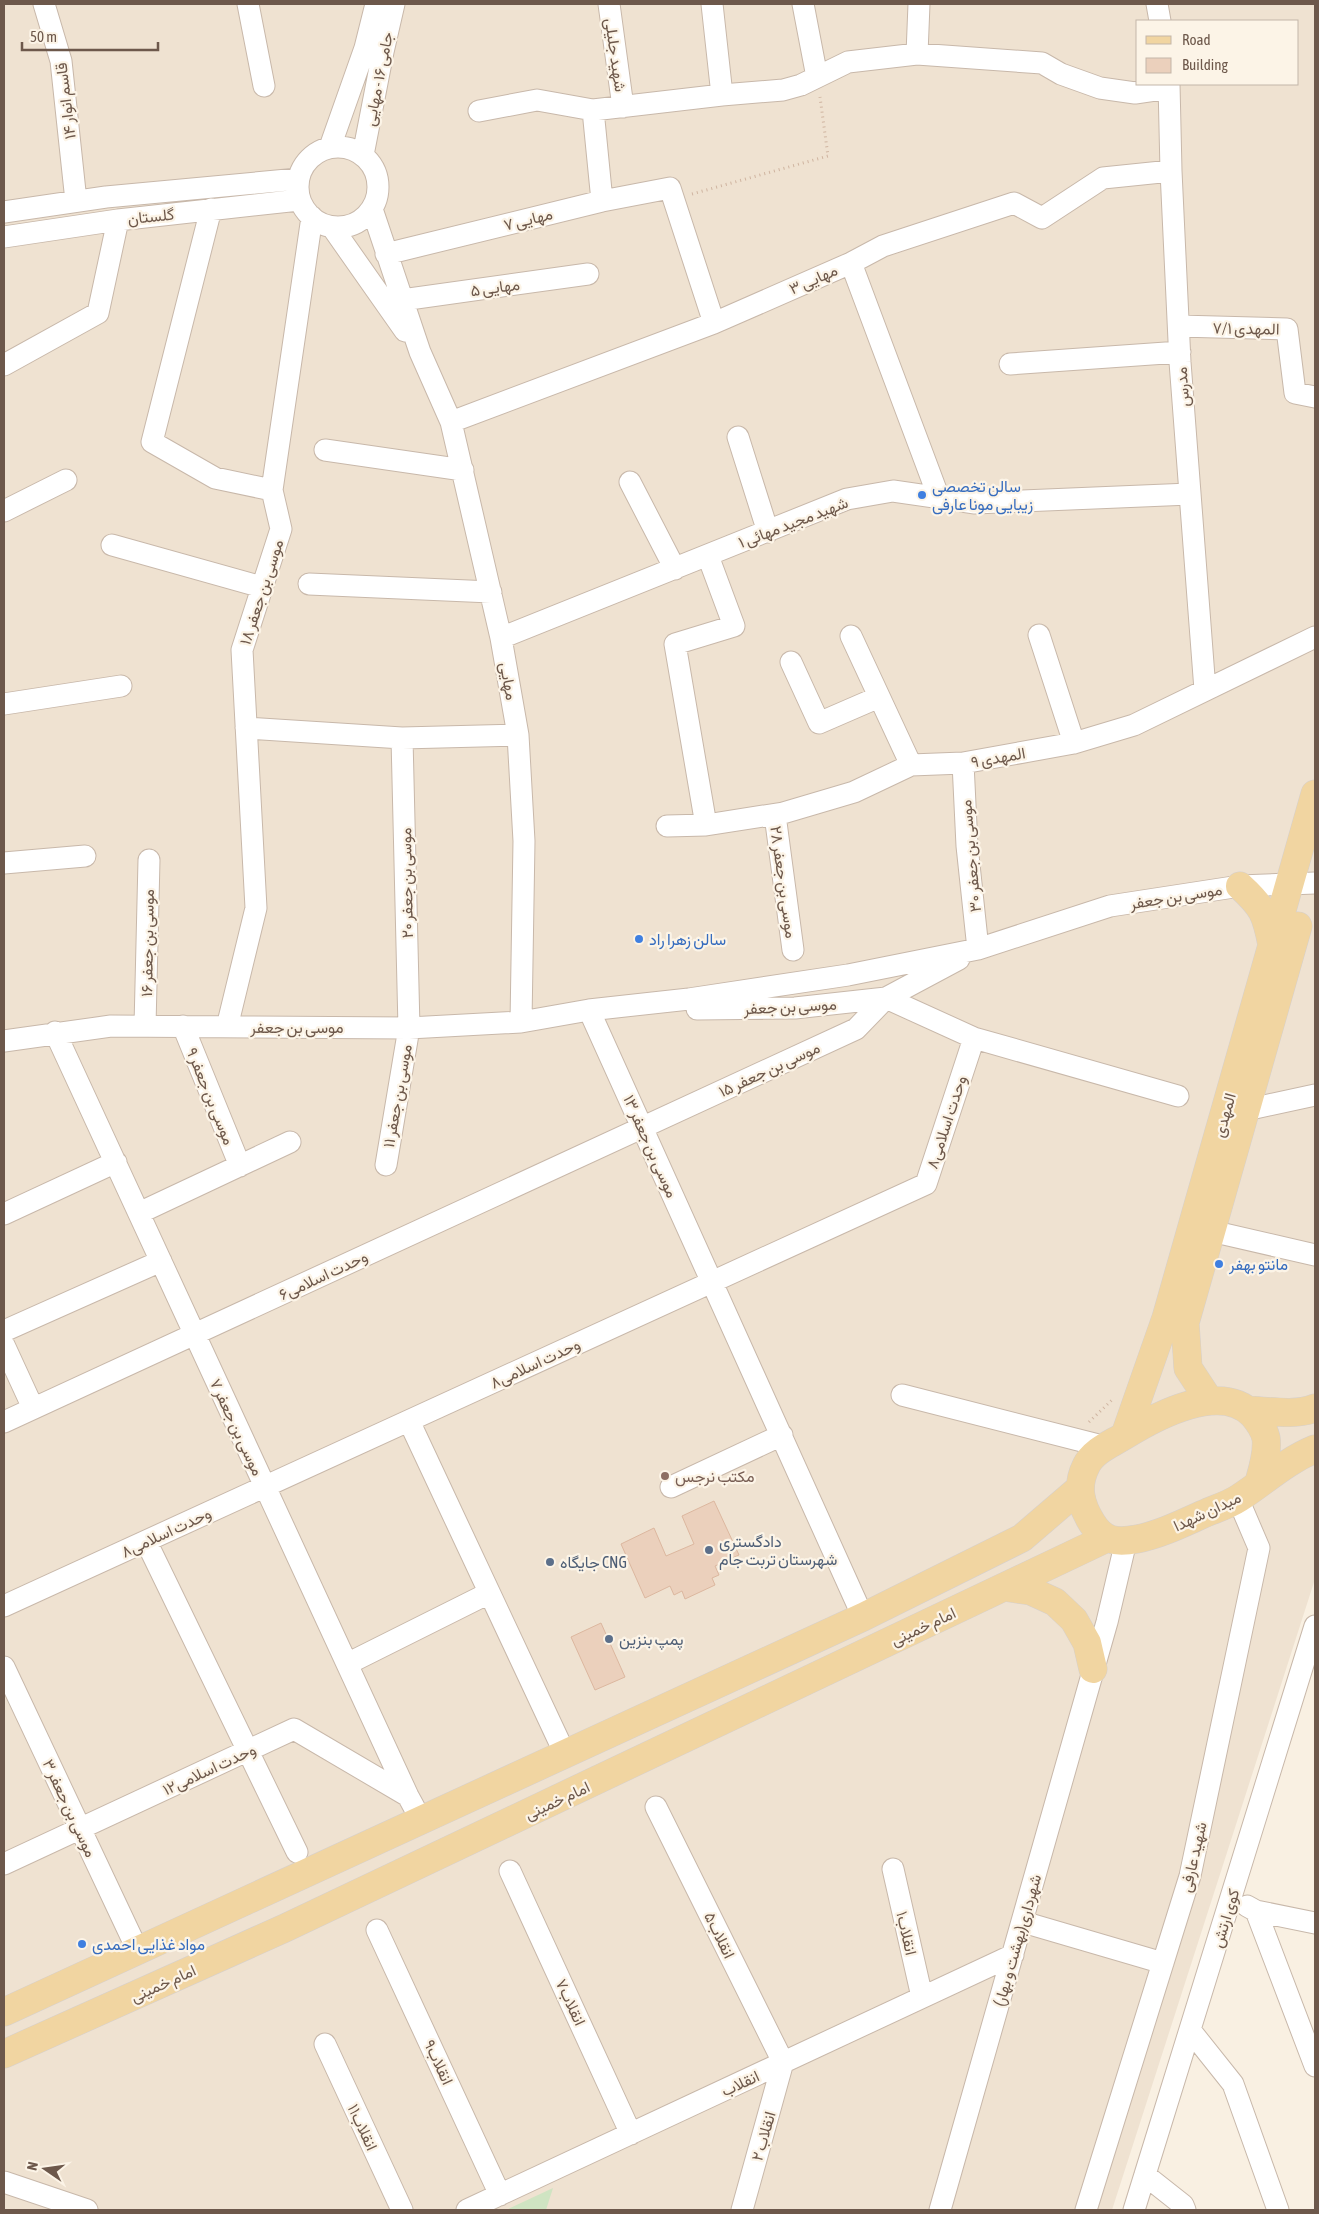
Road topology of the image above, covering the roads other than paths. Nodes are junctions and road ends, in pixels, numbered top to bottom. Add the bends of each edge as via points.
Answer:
1 (44, 4) edge
2 (248, 4) edge
3 (376, 4) edge
4 (394, 4) edge
5 (609, 4) edge
6 (712, 4) edge
7 (803, 4) edge
8 (919, 4) edge
9 (1157, 4) edge
10 (1160, 20) edge
11 (917, 54) junction
12 (817, 77) junction
13 (264, 86) dead end
14 (1169, 86) edge
15 (722, 95) junction
16 (623, 107) junction
17 (593, 110) junction
18 (479, 111) dead end
19 (330, 147) junction
20 (363, 155) junction
21 (1171, 171) junction
22 (299, 190) junction
23 (76, 201) junction
24 (602, 201) junction
25 (211, 209) junction
26 (372, 209) junction
27 (4, 212) edge
28 (312, 217) junction
29 (118, 220) junction
30 (332, 227) junction
31 (4, 237) edge
32 (386, 254) junction
33 (851, 263) junction
34 (588, 274) dead end
35 (402, 300) junction
36 (714, 324) junction
37 (1179, 326) junction
38 (420, 352) junction
39 (1180, 352) junction
40 (1010, 364) dead end
41 (4, 365) edge
42 (1315, 397) edge
43 (452, 422) junction
44 (738, 437) dead end
45 (325, 450) dead end
46 (463, 470) junction
47 (66, 480) dead end
48 (630, 482) dead end
49 (272, 490) junction
50 (1190, 494) junction
51 (939, 498) junction
52 (4, 511) edge
53 (768, 532) junction
54 (112, 546) dead end
55 (708, 556) junction
56 (675, 569) junction
57 (310, 584) dead end
58 (262, 587) junction
59 (491, 592) junction
60 (1040, 635) dead end
61 (851, 636) dead end
62 (1315, 637) edge
63 (501, 638) junction
64 (791, 662) dead end
65 (121, 686) dead end
66 (1205, 690) junction
67 (879, 697) junction
68 (4, 704) edge
69 (246, 728) junction
70 (518, 734) junction
71 (402, 738) junction
72 (1074, 743) junction
73 (963, 763) junction
74 (911, 765) junction
75 (1315, 794) edge
76 (775, 815) junction
77 (706, 825) junction
78 (667, 826) dead end
79 (85, 856) dead end
80 (149, 860) dead end
81 (4, 863) edge
82 (1308, 878) edge
83 (1240, 886) junction
84 (1272, 945) junction
85 (978, 949) junction
86 (793, 950) dead end
87 (886, 998) junction
88 (589, 1010) junction
89 (521, 1022) junction
90 (145, 1026) junction
91 (183, 1026) junction
92 (227, 1026) junction
93 (409, 1028) junction
94 (55, 1032) junction
95 (974, 1038) junction
96 (4, 1041) edge
97 (1315, 1095) edge
98 (1178, 1096) dead end
99 (1246, 1110) junction
100 (642, 1128) junction
101 (290, 1142) dead end
102 (116, 1162) junction
103 (386, 1165) dead end
104 (240, 1166) junction
105 (139, 1213) junction
106 (4, 1214) edge
107 (1211, 1231) junction
108 (1315, 1255) edge
109 (161, 1261) junction
110 (712, 1282) junction
111 (4, 1331) edge
112 (194, 1334) junction
113 (4, 1345) edge
114 (902, 1395) dead end
115 (1209, 1400) junction
116 (34, 1408) junction
117 (1315, 1408) edge
118 (1248, 1410) junction
119 (408, 1421) junction
120 (4, 1422) edge
121 (782, 1436) junction
122 (1116, 1441) junction
123 (1315, 1449) edge
124 (1259, 1482) junction
125 (265, 1486) junction
126 (672, 1487) dead end
127 (1079, 1489) junction
128 (1238, 1499) junction
129 (1117, 1540) junction
130 (146, 1541) junction
131 (961, 1569) junction
132 (1004, 1587) junction
133 (489, 1593) junction
134 (977, 1601) junction
135 (4, 1606) edge
136 (863, 1617) junction
137 (1315, 1626) edge
138 (347, 1664) junction
139 (4, 1667) edge
140 (1093, 1670) junction
141 (248, 1751) junction
142 (565, 1754) junction
143 (408, 1796) junction
144 (656, 1807) dead end
145 (421, 1820) junction
146 (80, 1829) junction
147 (297, 1852) dead end
148 (329, 1862) junction
149 (4, 1864) edge
150 (892, 1869) dead end
151 (510, 1870) dead end
152 (266, 1890) junction
153 (347, 1899) junction
154 (1230, 1899) junction
155 (1256, 1911) junction
156 (1023, 1922) junction
157 (1315, 1923) edge
158 (286, 1928) junction
159 (377, 1930) dead end
160 (137, 1949) junction
161 (1013, 1955) junction
162 (1163, 1963) junction
163 (922, 1997) junction
164 (4, 2012) edge
165 (1190, 2030) junction
166 (325, 2044) dead end
167 (4, 2054) edge
168 (783, 2062) junction
169 (1315, 2066) edge
170 (631, 2134) junction
171 (1145, 2175) junction
172 (4, 2182) edge
173 (500, 2195) junction
174 (87, 2210) edge
175 (402, 2210) edge
176 (468, 2210) edge
177 (742, 2210) edge
178 (940, 2210) edge
179 (1086, 2210) edge
180 (1134, 2210) edge
181 (1185, 2210) edge
182 (1278, 2210) edge

1 - 23 street, قاسم انوار ۱۴ via 61,61
2 - 13 street
3 - 19 street, جامی ۱۶ - مهایی via 366,48
4 - 20 street, جامی ۱۶ - مهایی
5 - 16 street, شهید جلیلی
6 - 15 street
7 - 12 street
8 - 11 street
9 - 10 street
11 - 12 street via 848,62
11 - 14 street via 1042,64 1100,88 1126,92
12 - 15 street via 783,90
14 - 21 street, مدرس
15 - 16 street
16 - 17 street
17 - 18 street via 537,100
17 - 24 street
19 - 20 street via 348,147
19 - 22 street via 316,153 304,164
20 - 26 street via 376,171 378,191
21 - 33 street, مهایی ۳ via 1103,178 1042,218 1014,203 883,246
21 - 37 street, مدرس
22 - 23 street, گلستان
22 - 25 street, گلستان
22 - 28 street
23 - 27 street, گلستان
24 - 32 street, مهایی ۷
24 - 36 street, مهایی ۷ via 672,193
25 - 29 street, گلستان
25 - 49 street via 152,442 215,478
26 - 30 street via 361,220 348,226
26 - 32 street
28 - 30 street
28 - 49 street, موسی بن جعفر ۱۸
29 - 31 street, گلستان
29 - 41 street via 98,313
30 - 38 street
32 - 35 street
33 - 36 street, مهایی ۳
33 - 51 street
34 - 35 street, مهایی ۵
35 - 38 street
36 - 43 street, مهایی ۳
37 - 39 street, مدرس
37 - 42 street, المهدی ۷/۱ via 1287,329 1295,393
38 - 43 street, مهایی
39 - 40 street
39 - 50 street, مدرس
43 - 46 street, مهایی
44 - 53 street
45 - 46 street
46 - 59 street, مهایی
47 - 52 street
48 - 56 street
49 - 58 street, موسی بن جعفر ۱۸ via 281,529
50 - 51 street, شهید مجید مهائی ۱ via 975,503
50 - 66 street, مدرس
51 - 53 street, شهید مجید مهائی ۱ via 893,491 848,499
53 - 55 street, شهید مجید مهائی ۱
54 - 58 street
55 - 56 street, شهید مجید مهائی ۱
55 - 77 street via 734,626 675,644
56 - 63 street, شهید مجید مهائی ۱
57 - 59 street
58 - 69 street, موسی بن جعفر ۱۸ via 242,650
59 - 63 street, مهایی
60 - 72 street
61 - 67 street
62 - 66 street, المهدی ۹
63 - 70 street, مهایی
64 - 67 street via 819,723
65 - 68 street
66 - 72 street, المهدی ۹ via 1134,725
67 - 74 street
69 - 71 street
69 - 92 street, موسی بن جعفر ۱۸ via 256,908
70 - 71 street
70 - 89 street, مهایی via 524,841
71 - 93 street, موسی بن جعفر ۲۰
72 - 73 street, المهدی ۹
73 - 74 street, المهدی ۹
73 - 85 street, موسی بن جعفر ۳۰ via 967,846
74 - 76 street, المهدی ۹ via 854,792
75 - 82 main road, المهدی
76 - 77 street, المهدی ۹
76 - 86 street, موسی بن جعفر ۲۸
77 - 78 street, المهدی ۹
79 - 81 street
80 - 90 street, موسی بن جعفر ۱۶
82 - 83 street, موسی بن جعفر
82 - 84 main road, المهدی
82 - 99 main road, المهدی
83 - 84 main road via 1259,903 1267,919
83 - 85 street, موسی بن جعفر via 1110,906
84 - 122 main road, المهدی via 1166,1318
85 - 87 street, موسی بن جعفر
85 - 88 street, موسی بن جعفر via 796,984
87 - 88 street, موسی بن جعفر via 795,1008
87 - 95 street
87 - 100 street, موسی بن جعفر ۱۵ via 856,1029
88 - 89 street, موسی بن جعفر
88 - 100 street, موسی بن جعفر ۱۳
89 - 93 street, موسی بن جعفر
90 - 91 street, موسی بن جعفر
90 - 94 street, موسی بن جعفر
91 - 92 street, موسی بن جعفر
91 - 104 street, موسی بن جعفر ۹
92 - 93 street, موسی بن جعفر
93 - 103 street, موسی بن جعفر ۱۱
94 - 96 street, موسی بن جعفر
94 - 102 street, موسی بن جعفر ۷
95 - 98 street
95 - 110 street, وحدت اسلامی۸ via 926,1184
97 - 99 street
99 - 107 main road, المهدی
100 - 110 street, موسی بن جعفر ۱۳
100 - 112 street, وحدت اسلامی۶
101 - 104 street
102 - 105 street, موسی بن جعفر ۷
102 - 106 street
104 - 105 street
105 - 109 street, موسی بن جعفر ۷
107 - 108 street
107 - 115 main road, المهدی via 1185,1323 1188,1368
109 - 111 street
109 - 112 street, موسی بن جعفر ۷
110 - 119 street, وحدت اسلامی۸
110 - 121 street, موسی بن جعفر ۱۳
112 - 116 street, وحدت اسلامی۶
112 - 125 street, موسی بن جعفر ۷
113 - 116 street
114 - 122 street
115 - 118 main road via 1231,1401
115 - 122 main road via 1176,1410
116 - 120 street, وحدت اسلامی۶
117 - 118 main road via 1286,1412
118 - 124 main road, میدان شهدا via 1266,1437 1266,1455
119 - 125 street, وحدت اسلامی۸
119 - 133 street
121 - 126 street
121 - 136 street, موسی بن جعفر ۱۳
122 - 127 main road via 1098,1452 1086,1465
123 - 124 main road via 1296,1457
124 - 128 main road, میدان شهدا
125 - 130 street, وحدت اسلامی۸
125 - 138 street, موسی بن جعفر ۷
127 - 129 main road via 1083,1509 1099,1534
127 - 131 main road via 1022,1538
128 - 129 main road, میدان شهدا via 1154,1536
128 - 162 street, شهید عارفی via 1260,1548 1190,1876
129 - 132 main road, امام خمینی
129 - 140 street, شهرداری(بهشت و بهار) via 1107,1622
130 - 135 street, وحدت اسلامی۸
130 - 141 street
131 - 134 main road via 979,1572 984,1580 984,1590
131 - 136 main road
132 - 134 main road, امام خمینی
132 - 140 main road via 1031,1590 1055,1602 1074,1620 1087,1643
133 - 138 street
133 - 142 street
134 - 153 main road, امام خمینی
136 - 142 main road
137 - 154 street, کوی ارتش
138 - 143 street, موسی بن جعفر ۷
139 - 146 street, موسی بن جعفر ۳
140 - 156 street, شهرداری(بهشت و بهار)
141 - 143 street, وحدت اسلامی۱۲ via 294,1730
141 - 146 street, وحدت اسلامی۱۲
141 - 147 street
142 - 145 main road
143 - 145 street, موسی بن جعفر ۷
144 - 168 street, انقلاب۵
145 - 148 main road
146 - 149 street, وحدت اسلامی۱۲
146 - 160 street, موسی بن جعفر ۳
148 - 152 main road
148 - 153 main road via 325,1874 327,1886 335,1895
150 - 163 street, انقلاب۱
151 - 170 street, انقلاب۷
152 - 158 main road via 285,1905 288,1916
152 - 160 main road
153 - 158 main road, امام خمینی
154 - 155 street
154 - 165 street, کوی ارتش
155 - 157 street
155 - 169 street
156 - 161 street, شهرداری(بهشت و بهار)
156 - 162 street
158 - 167 main road, امام خمینی
159 - 173 street, انقلاب۹
160 - 164 main road
161 - 163 street, انقلاب
161 - 178 street, شهرداری(بهشت و بهار)
162 - 179 street, شهید عارفی
163 - 168 street, انقلاب
165 - 171 street, کوی ارتش
165 - 182 street via 1233,2084
166 - 175 street, انقلاب۱۱
168 - 170 street, انقلاب
168 - 177 street, انقلاب ۲
170 - 173 street, انقلاب
171 - 180 street, کوی ارتش
171 - 181 street
172 - 174 street
173 - 176 street, انقلاب

